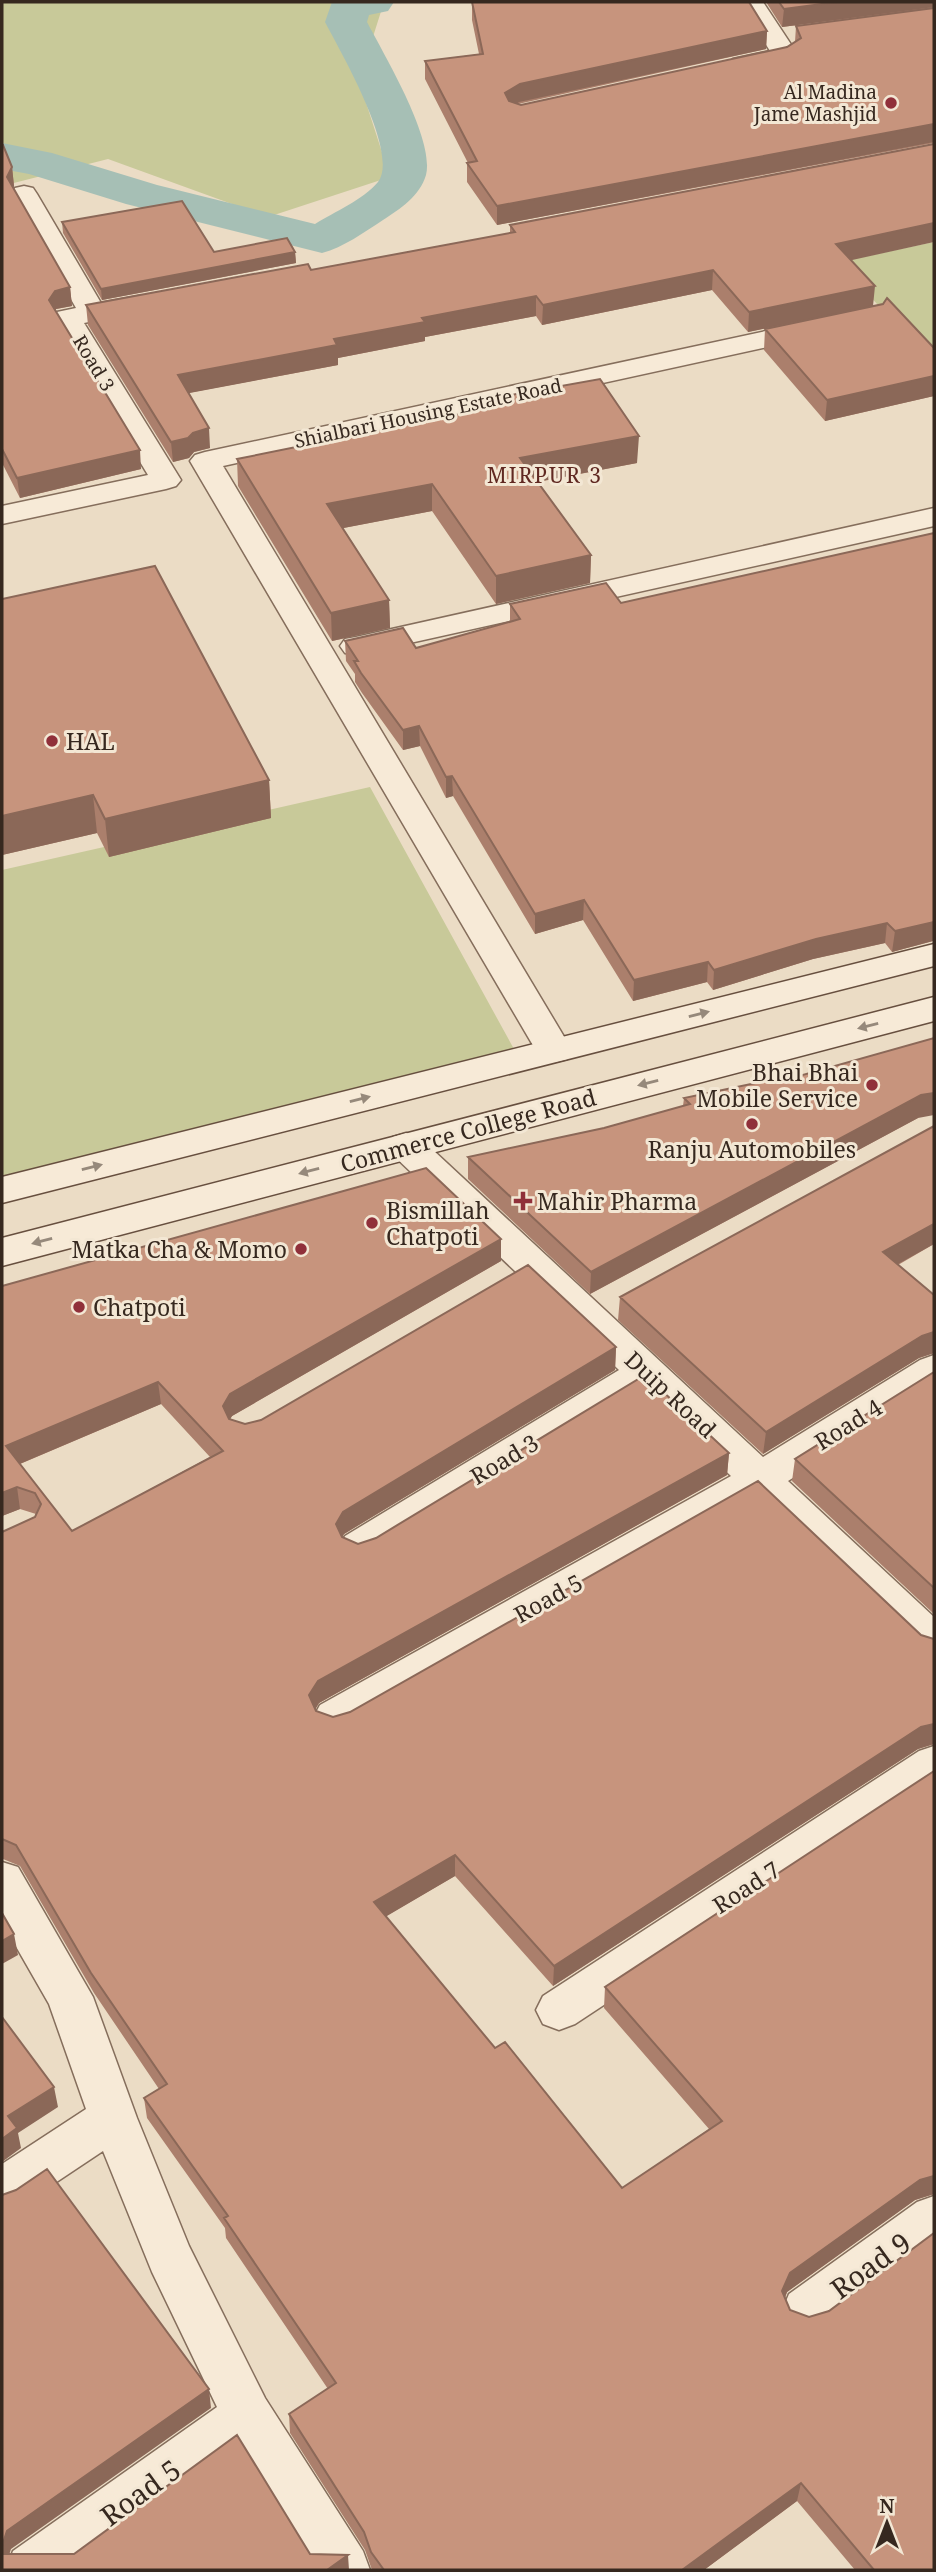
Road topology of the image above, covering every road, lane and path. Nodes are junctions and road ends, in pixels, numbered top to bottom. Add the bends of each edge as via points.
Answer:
1 (751, 2) edge
2 (802, 35) edge
3 (775, 38) junction
4 (719, 69) edge
5 (24, 194) dead end
6 (160, 300) edge
7 (92, 312) junction
8 (842, 322) edge
9 (2, 515) edge
10 (934, 517) edge
11 (320, 654) junction
12 (934, 955) edge
13 (934, 1009) edge
14 (554, 1050) junction
15 (406, 1146) junction
16 (2, 1190) edge
17 (2, 1252) edge
18 (532, 1264) junction
19 (496, 1285) edge
20 (623, 1297) edge
21 (587, 1316) junction
22 (934, 1370) edge
23 (648, 1372) junction
24 (761, 1478) junction
25 (360, 1547) edge
26 (934, 1643) edge
27 (335, 1718) edge
28 (934, 1764) edge
29 (2, 1881) edge
30 (559, 2010) dead end
31 (113, 2118) junction
32 (2, 2191) edge
33 (934, 2218) edge
34 (807, 2311) dead end
35 (247, 2415) junction
36 (32, 2570) edge
37 (344, 2570) edge

1 - 3 street
2 - 3 street
3 - 4 street via 785,55
5 - 7 street
6 - 7 street, Road 3
7 - 9 street, Road 3 via 67,318 166,480
8 - 11 street, Shialbari Housing Estate Road via 205,461
10 - 11 street
11 - 14 street, Shialbari Housing Estate Road
14 -> 12 street
13 -> 15 street, Commerce College Road
16 -> 14 street
15 -> 17 street, Commerce College Road
15 - 18 street, Duip Road
18 - 19 street
18 - 21 street, Duip Road
20 - 21 street
21 - 23 street, Duip Road
22 - 24 street, Road 4
23 - 24 street, Duip Road
23 - 25 street, Road 3
24 - 26 street, Duip Road
24 - 27 street, Road 5
28 - 30 street, Road 7
29 - 31 street via 70,1997
31 - 32 street
31 - 35 street via 169,2256
33 - 34 street, Road 9
35 - 36 street, Road 5
35 - 37 street

